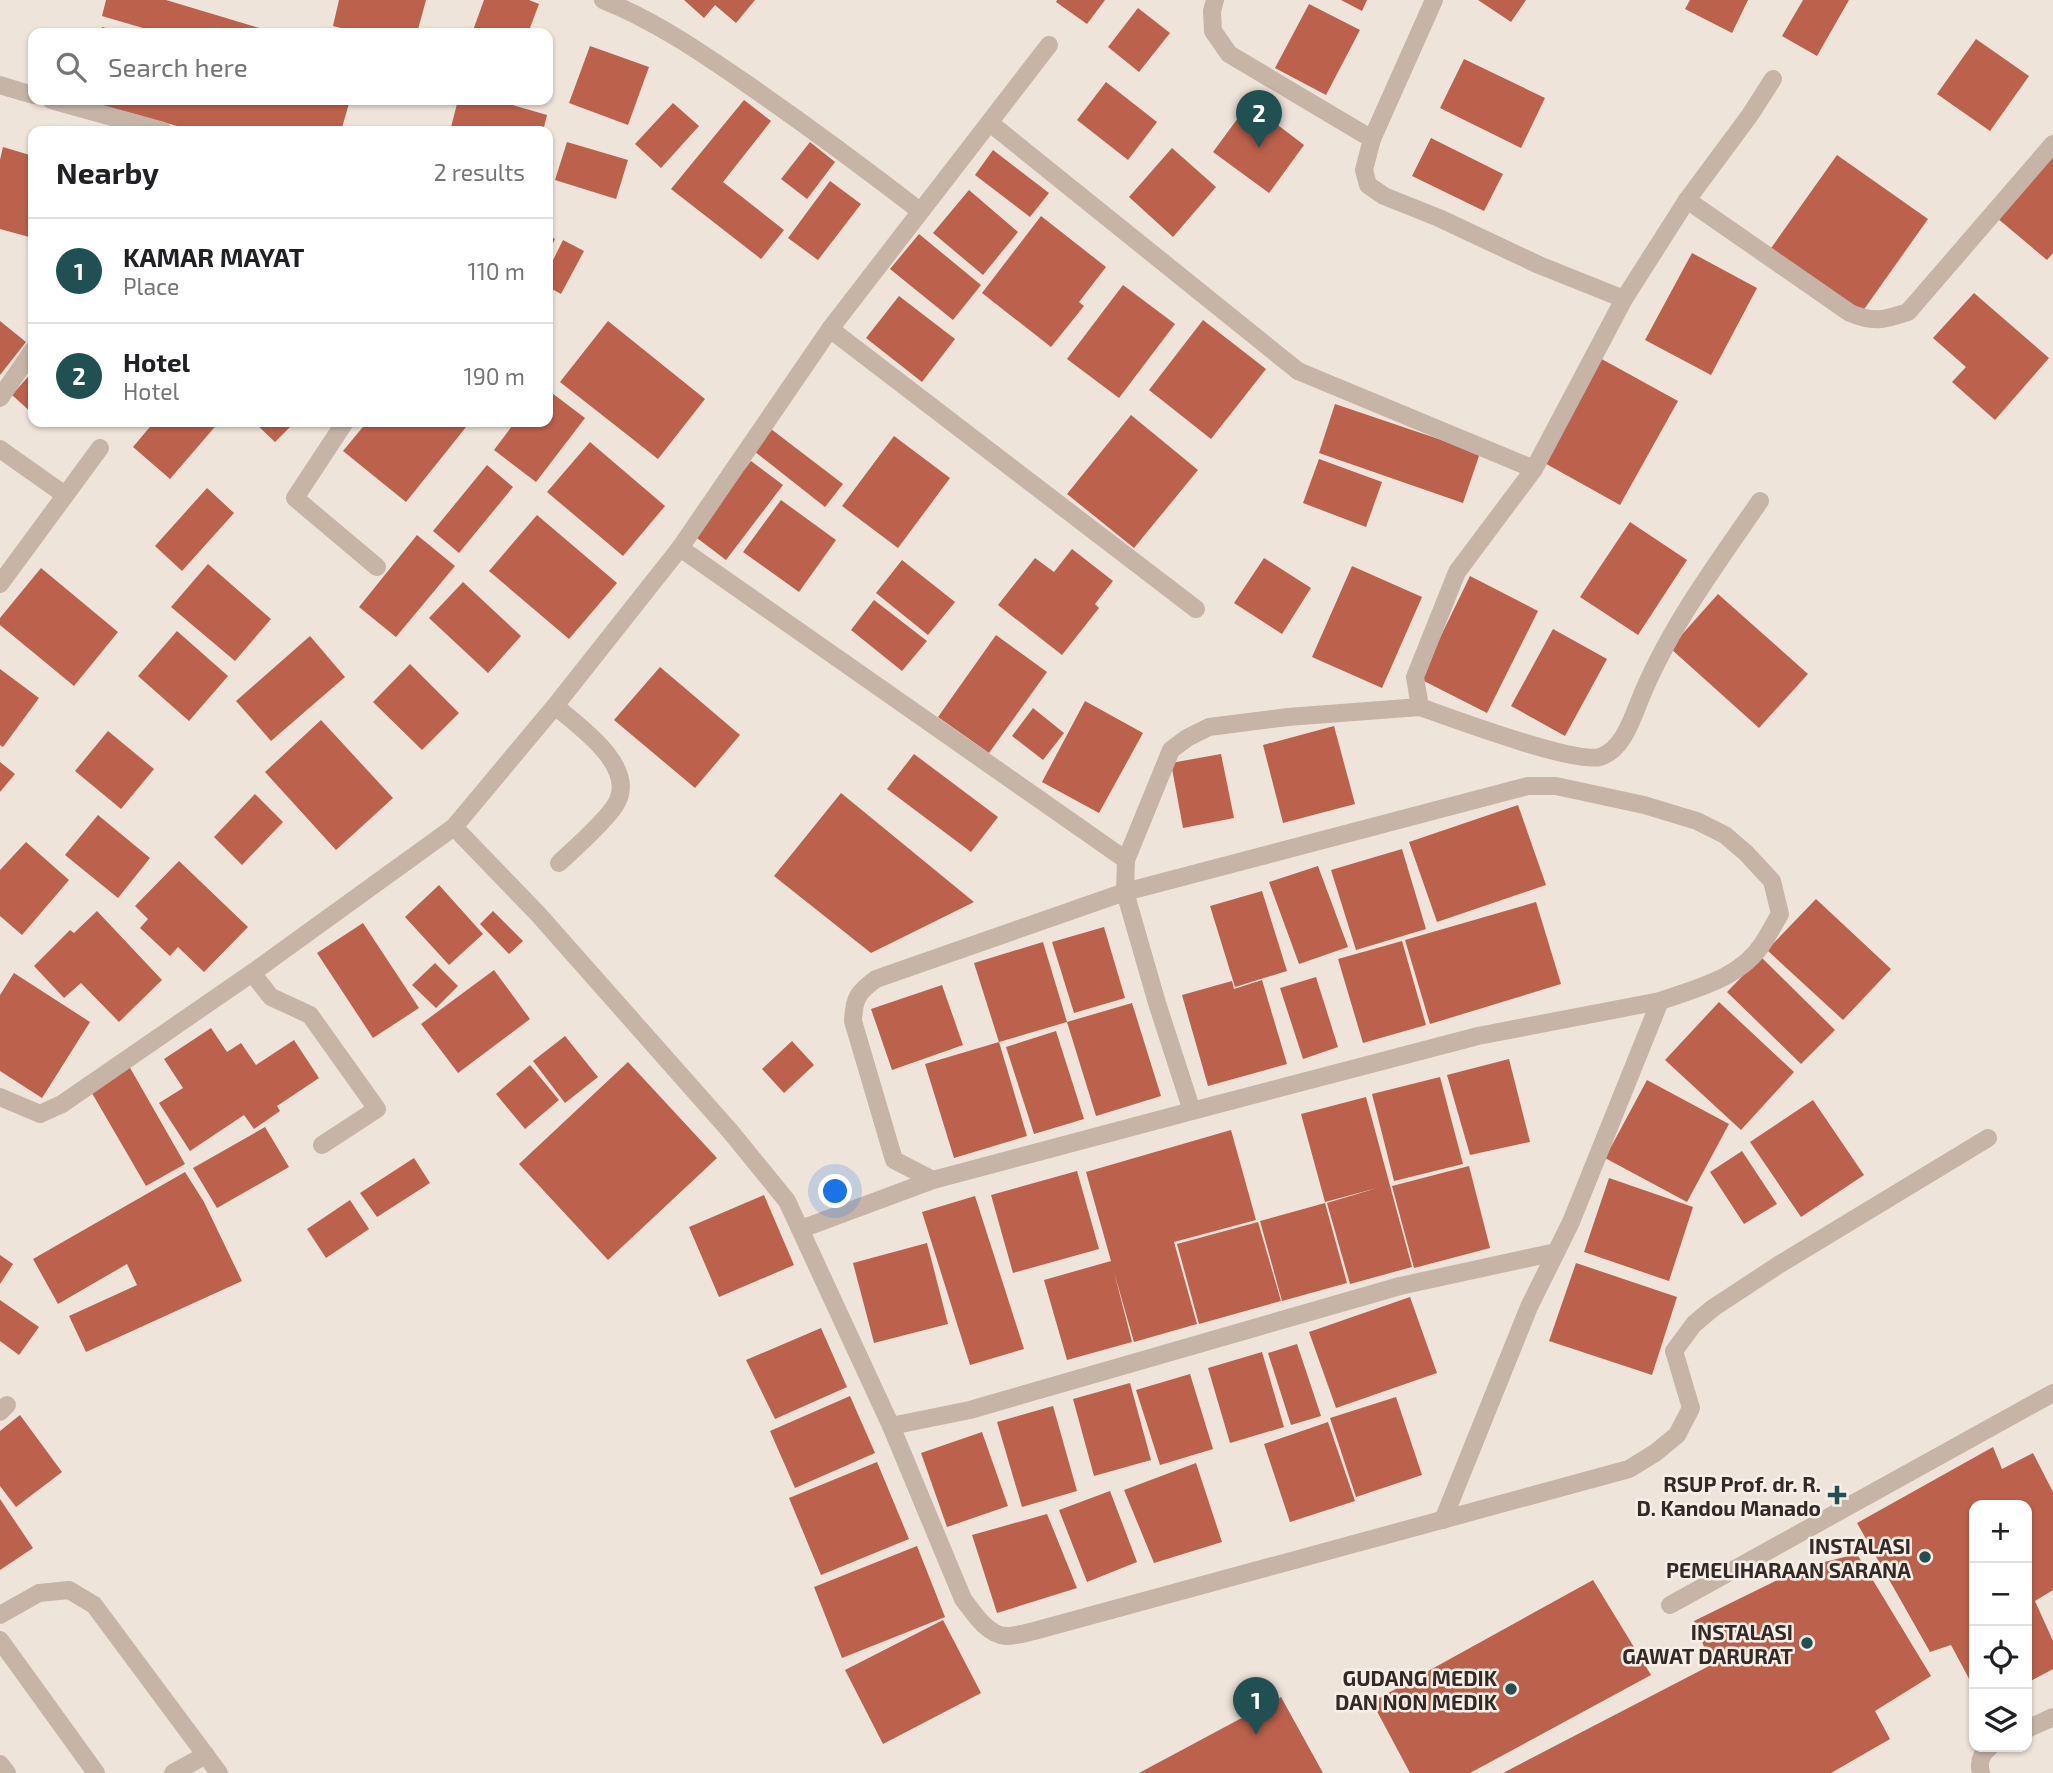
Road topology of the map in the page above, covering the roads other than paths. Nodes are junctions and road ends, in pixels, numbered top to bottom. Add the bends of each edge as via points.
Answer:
1 (603, 0) edge
2 (1215, 0) edge
3 (1434, 0) edge
4 (1049, 45) dead end
5 (1773, 79) dead end
6 (0, 85) edge
7 (28, 93) edge
8 (69, 105) edge
9 (990, 123) junction
10 (145, 126) edge
11 (1372, 139) junction
12 (2053, 144) edge
13 (1687, 201) junction
14 (920, 211) junction
15 (1624, 299) junction
16 (830, 329) junction
17 (28, 357) edge
18 (0, 398) edge
19 (342, 427) edge
20 (100, 447) dead end
21 (0, 449) edge
22 (1534, 469) junction
23 (65, 495) junction
24 (1760, 500) dead end
25 (680, 548) junction
26 (377, 567) dead end
27 (0, 584) edge
28 (1196, 609) dead end
29 (555, 706) junction
30 (1420, 707) junction
31 (454, 827) junction
32 (1126, 860) junction
33 (559, 863) dead end
34 (1125, 892) junction
35 (253, 972) junction
36 (1660, 1001) junction
37 (0, 1097) edge
38 (1192, 1111) junction
39 (1988, 1138) dead end
40 (322, 1145) dead end
41 (933, 1180) junction
42 (801, 1229) junction
43 (1556, 1252) junction
44 (2053, 1392) edge
45 (891, 1426) junction
46 (1443, 1520) junction
47 (1670, 1605) dead end
48 (0, 1615) edge
49 (0, 1640) edge
50 (2053, 1717) edge
51 (2032, 1727) edge
52 (1984, 1752) edge
53 (206, 1755) junction
54 (0, 1764) edge
55 (7, 1773) edge
56 (96, 1773) edge
57 (173, 1773) edge
58 (219, 1773) edge
59 (1981, 1773) edge

1 - 14 street via 629,10 710,59 821,135
2 - 11 street via 1213,31 1229,54
3 - 11 street
4 - 9 street
5 - 13 street
6 - 7 street
8 - 10 street
9 - 14 street
9 - 22 street via 1298,371
11 - 15 street via 1364,170 1368,185 1384,196
12 - 13 street via 1908,312 1885,320 1867,320 1850,313
13 - 15 street
14 - 16 street
15 - 22 street
16 - 25 street
16 - 28 street
17 - 18 street
19 - 26 street via 295,498
20 - 23 street
21 - 23 street
22 - 30 street via 1457,572 1415,677
23 - 27 street
24 - 30 street via 1676,627 1615,748 1600,757 1583,758
25 - 29 street
25 - 32 street
29 - 31 street
29 - 33 street via 609,755 621,776 617,804
30 - 32 street via 1209,727 1187,738 1171,750
31 - 35 street
31 - 42 street via 538,914 730,1131 787,1201
32 - 34 street
34 - 36 street via 1528,786 1590,792 1644,805 1726,835 1772,881 1780,914 1762,945 1740,967 1712,984
34 - 38 street
34 - 41 street via 876,979 860,990 853,1021 894,1160
35 - 37 street via 62,1104 40,1114
35 - 40 street via 271,997 310,1016 377,1110
36 - 38 street via 1478,1036
36 - 43 street
38 - 41 street
39 - 46 street via 1780,1264 1694,1324 1674,1351 1691,1408 1677,1435 1655,1453 1629,1469
41 - 42 street
42 - 45 street
43 - 45 street via 1400,1286 970,1410
43 - 46 street via 1529,1307
44 - 47 street
45 - 46 street via 963,1599 993,1632 1004,1636 1034,1632
48 - 53 street via 39,1593 69,1590 94,1605
49 - 56 street
50 - 51 street
52 - 59 street
53 - 57 street
53 - 58 street
54 - 55 street

